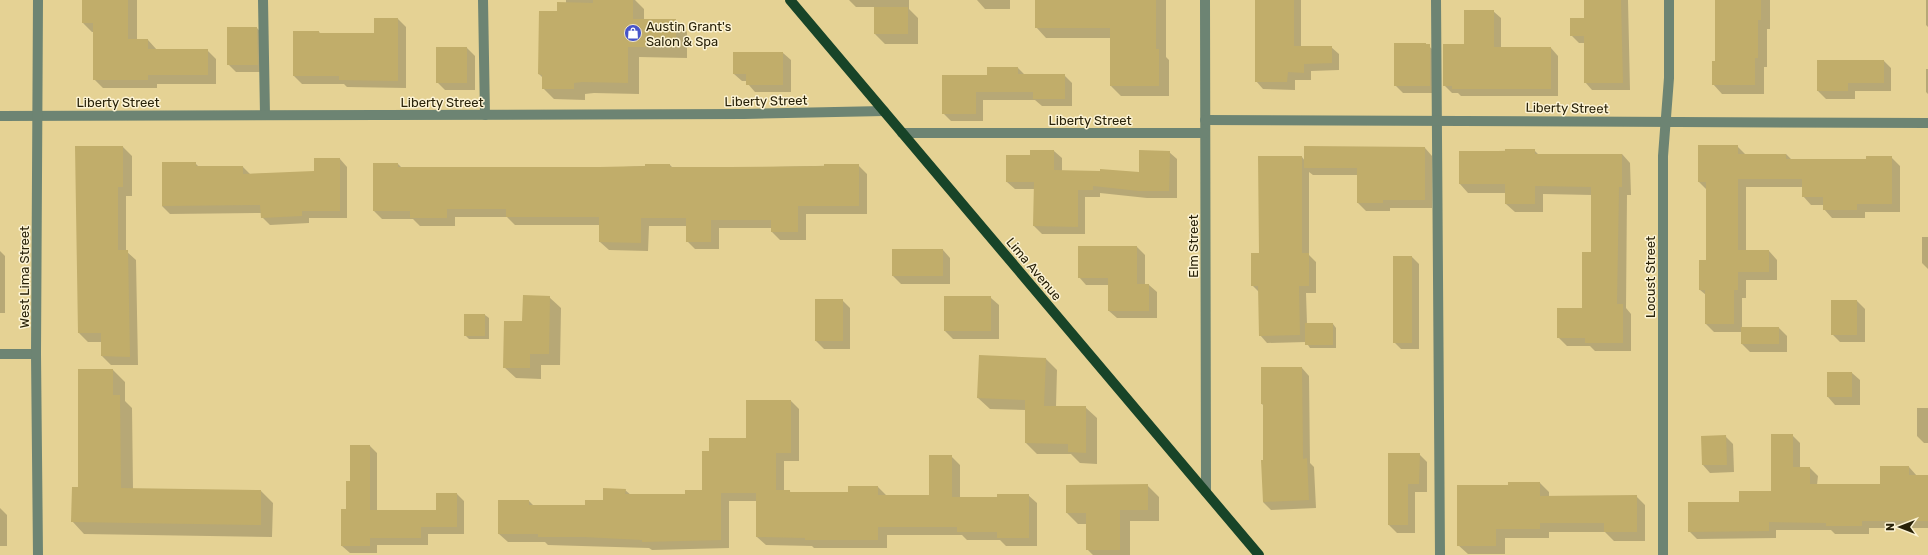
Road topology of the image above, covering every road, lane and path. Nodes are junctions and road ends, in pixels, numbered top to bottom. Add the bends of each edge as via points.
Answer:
1 (38, 0) edge
2 (263, 0) edge
3 (483, 0) edge
4 (790, 0) edge
5 (1205, 0) edge
6 (1436, 0) edge
7 (1669, 0) edge
8 (884, 112) junction
9 (265, 115) junction
10 (485, 115) junction
11 (0, 116) edge
12 (38, 116) junction
13 (1205, 120) junction
14 (1438, 120) junction
15 (1666, 122) junction
16 (1928, 123) edge
17 (902, 133) junction
18 (1205, 133) junction
19 (0, 354) edge
20 (36, 354) junction
21 (1206, 492) junction
22 (38, 555) edge
23 (1259, 555) edge
24 (1440, 555) edge
25 (1663, 555) edge

1 - 12 street, West Lima Street
2 - 9 street
3 - 10 street
4 - 8 main road, Lima Avenue
5 - 13 street, Elm Street
6 - 14 street
7 - 15 street, Locust Street
8 - 10 street, Liberty Street
8 - 17 main road, Lima Avenue
9 - 10 street, Liberty Street
9 - 12 street, Liberty Street
11 - 12 street, Liberty Street
12 - 20 street, West Lima Street
13 - 14 street, Liberty Street
13 - 18 street, Elm Street
14 - 15 street, Liberty Street
14 - 24 street
15 - 16 street, Liberty Street
15 - 25 street, Locust Street via 1663,156
17 - 18 street, Liberty Street
17 - 21 main road, Lima Avenue
18 - 21 street, Elm Street
19 - 20 street
20 - 22 street, West Lima Street
21 - 23 main road, Lima Avenue

